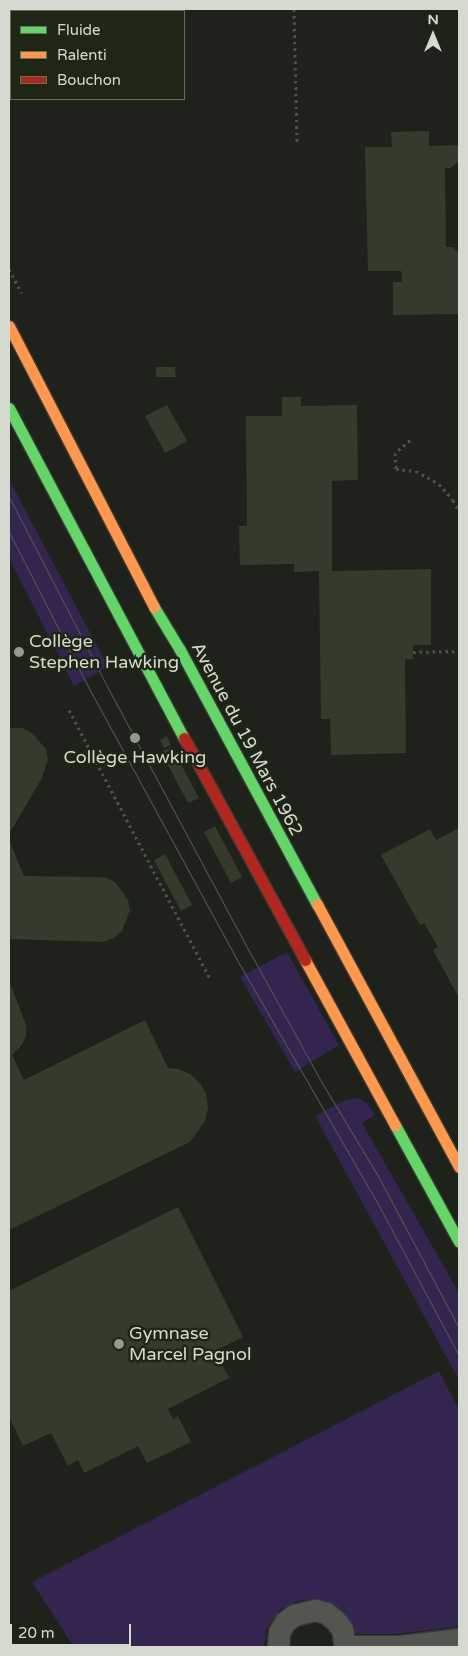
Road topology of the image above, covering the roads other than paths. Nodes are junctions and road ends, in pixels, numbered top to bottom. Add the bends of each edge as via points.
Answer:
1 (9, 326) edge
2 (9, 408) edge
3 (459, 1166) edge
4 (459, 1242) edge
5 (459, 1639) edge
6 (278, 1647) edge
7 (345, 1647) edge

1 - 3 street, Avenue du 19 Mars 1962 via 164,627 180,650
2 - 4 street via 146,668
5 - 7 lane via 400,1646
6 - 7 lane via 279,1632 285,1622 294,1615 315,1610 335,1620 342,1629

